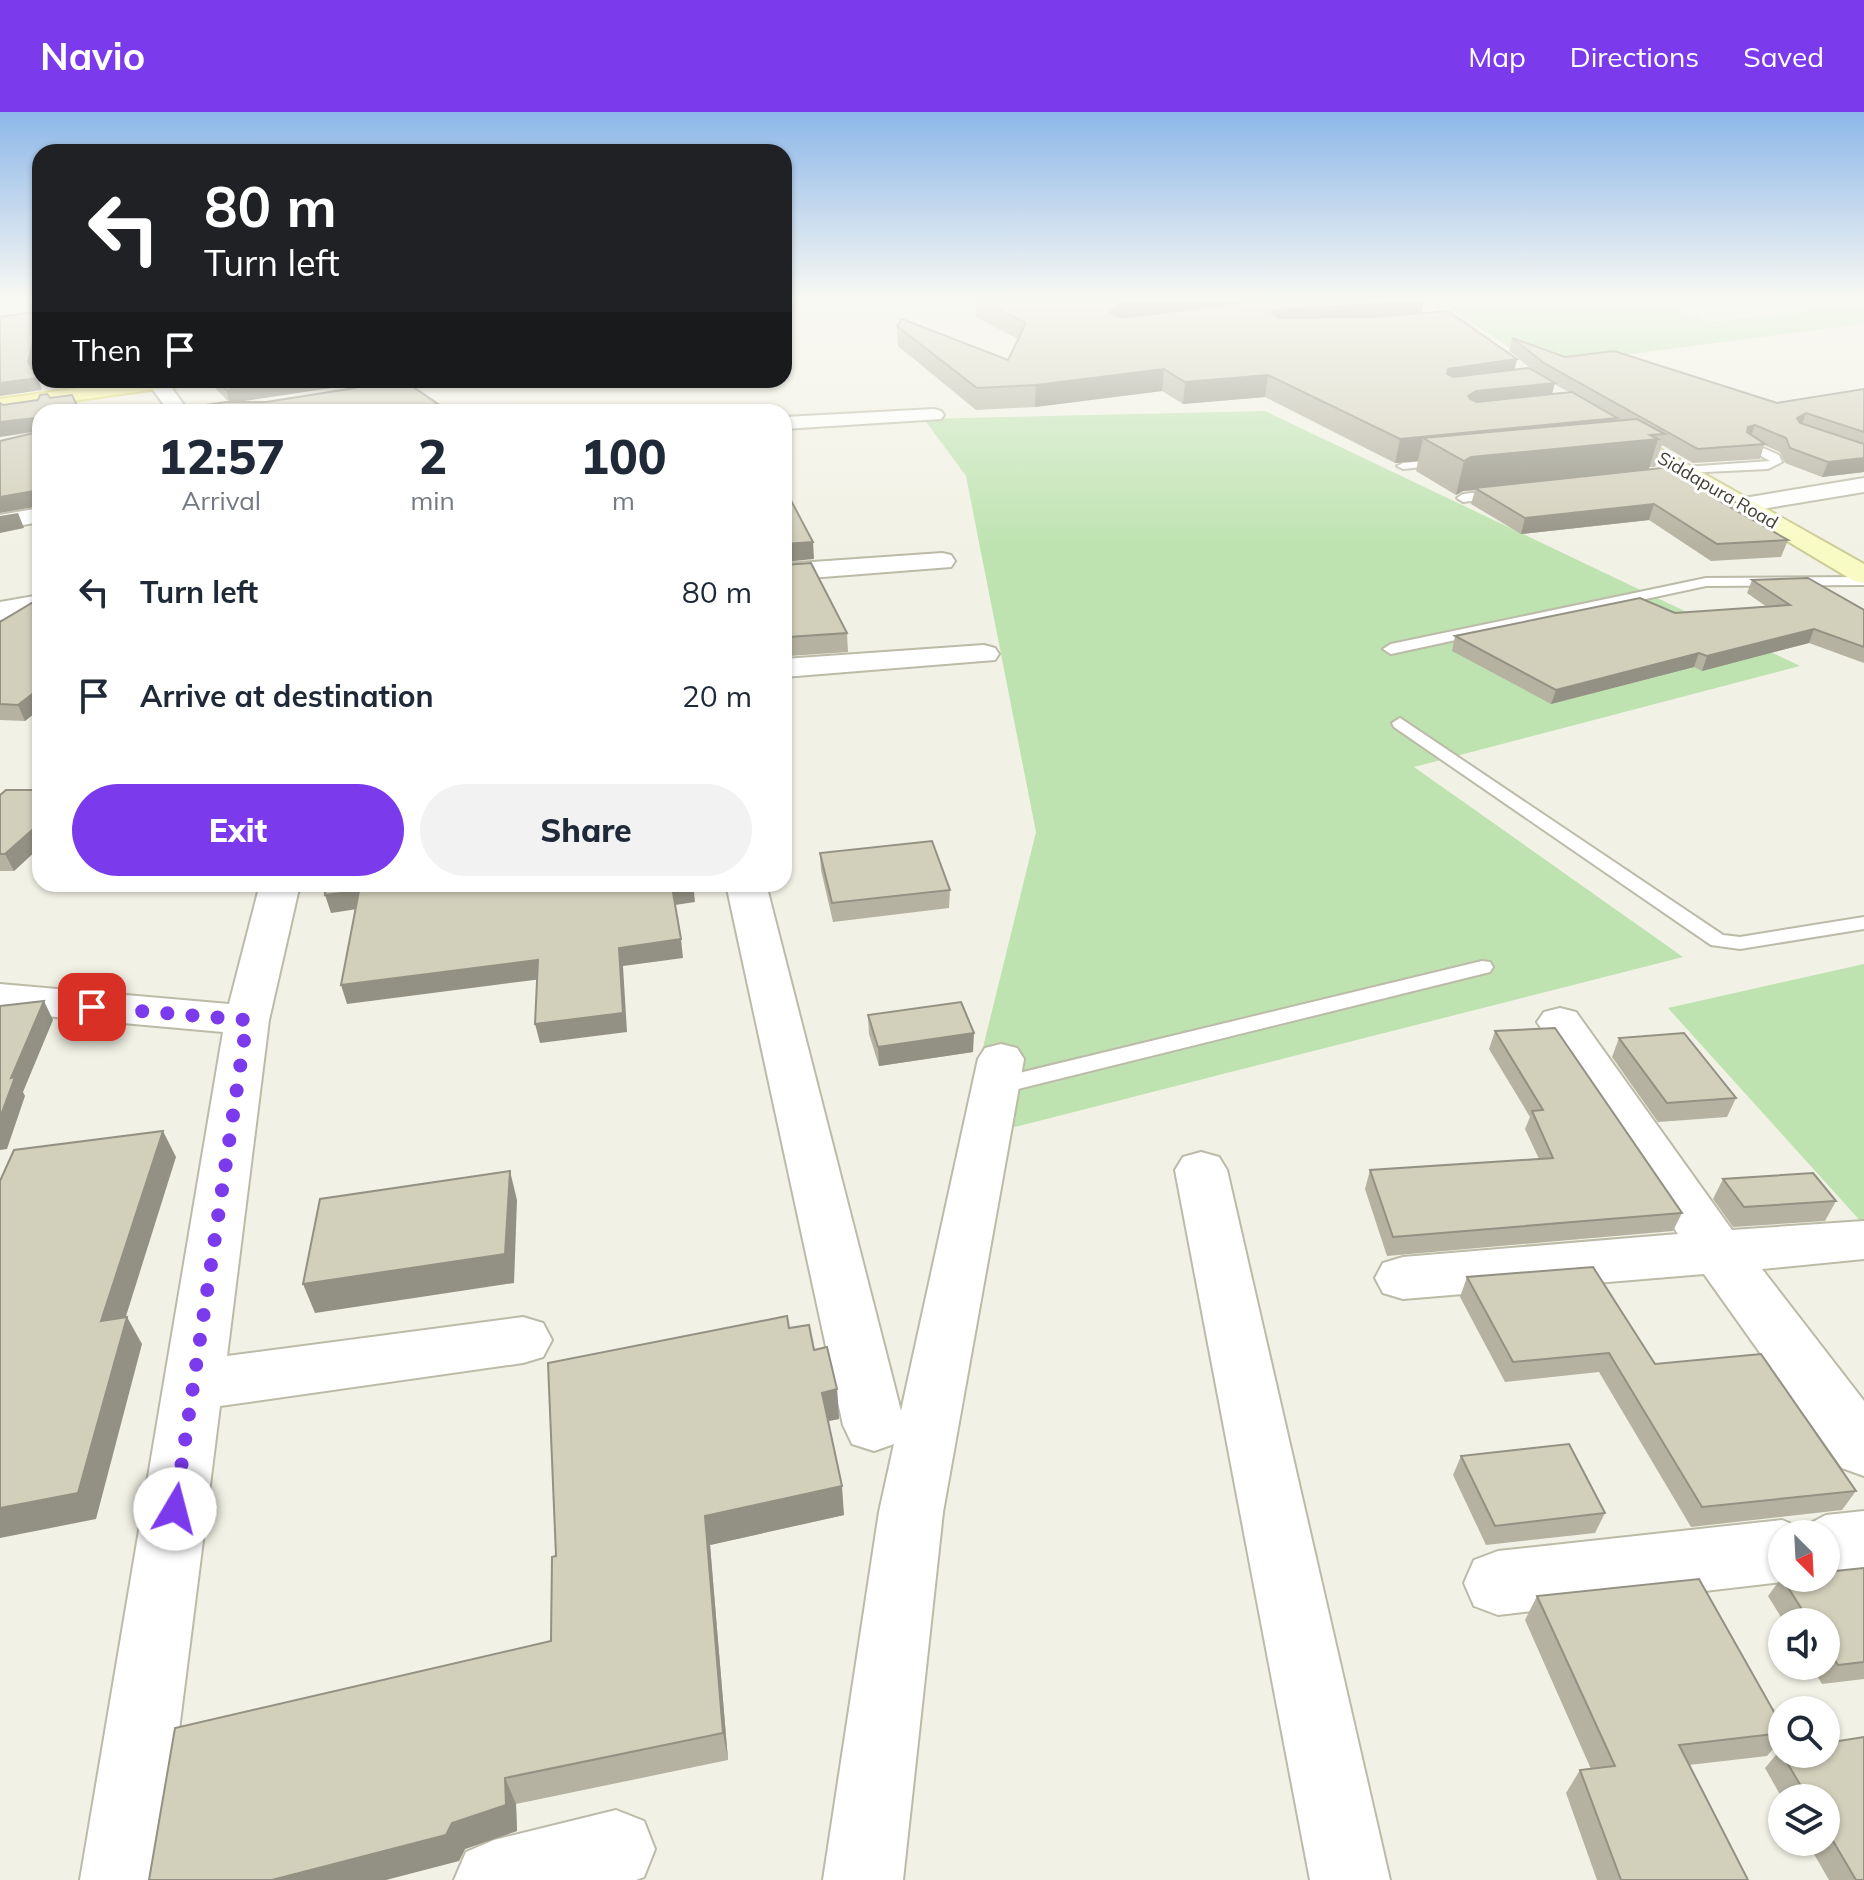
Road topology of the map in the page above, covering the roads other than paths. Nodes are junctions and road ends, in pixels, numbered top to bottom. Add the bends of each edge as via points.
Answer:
1 (74, 388) edge
2 (109, 388) edge
3 (157, 388) edge
4 (2, 403) edge
5 (172, 404) edge
6 (1586, 414) edge
7 (934, 415) dead end
8 (792, 423) edge
9 (1640, 444) junction
10 (1749, 445) edge
11 (1615, 447) edge
12 (1464, 461) edge
13 (1403, 466) edge
14 (1684, 477) junction
15 (1864, 485) edge
16 (1509, 493) edge
17 (1463, 498) edge
18 (1744, 505) junction
19 (32, 516) edge
20 (0, 522) edge
21 (942, 561) dead end
22 (792, 571) edge
23 (1864, 578) edge
24 (32, 605) edge
25 (0, 611) edge
26 (1391, 649) dead end
27 (984, 654) dead end
28 (792, 667) edge
29 (1400, 723) dead end
30 (278, 892) edge
31 (748, 892) edge
32 (1864, 923) edge
33 (1482, 967) dead end
34 (0, 998) edge
35 (247, 1020) junction
36 (1560, 1022) dead end
37 (999, 1073) joint
38 (1201, 1170) dead end
39 (1861, 1240) dead end
40 (1719, 1253) junction
41 (1403, 1278) dead end
42 (523, 1340) dead end
43 (193, 1385) junction
44 (874, 1425) dead end
45 (1864, 1449) edge
46 (1864, 1541) edge
47 (1840, 1544) edge
48 (1768, 1553) edge
49 (1498, 1583) dead end
50 (616, 1849) dead end
51 (120, 1880) edge
52 (494, 1880) edge
53 (863, 1880) edge
54 (1350, 1880) edge

1 - 4 main road
2 - 4 main road
3 - 5 street
6 - 9 street, Siddapura Road
7 - 8 street
9 - 11 lane
9 - 14 street, Siddapura Road
10 - 14 lane via 1776,462
12 - 13 lane
14 - 18 street, Siddapura Road
15 - 18 street
16 - 17 lane
18 - 23 street, Siddapura Road
19 - 20 street
21 - 22 street
23 - 26 lane via 1706,582
24 - 25 street
27 - 28 street
29 - 32 lane via 1718,941 1740,943
30 - 35 street
31 - 44 street
33 - 37 lane
34 - 35 street
35 - 43 street
36 - 40 street
37 - 53 street via 911,1512
38 - 54 street
39 - 40 street
40 - 41 street
40 - 45 street
42 - 43 street
43 - 51 street
46 - 47 street
48 - 49 street
50 - 52 street

